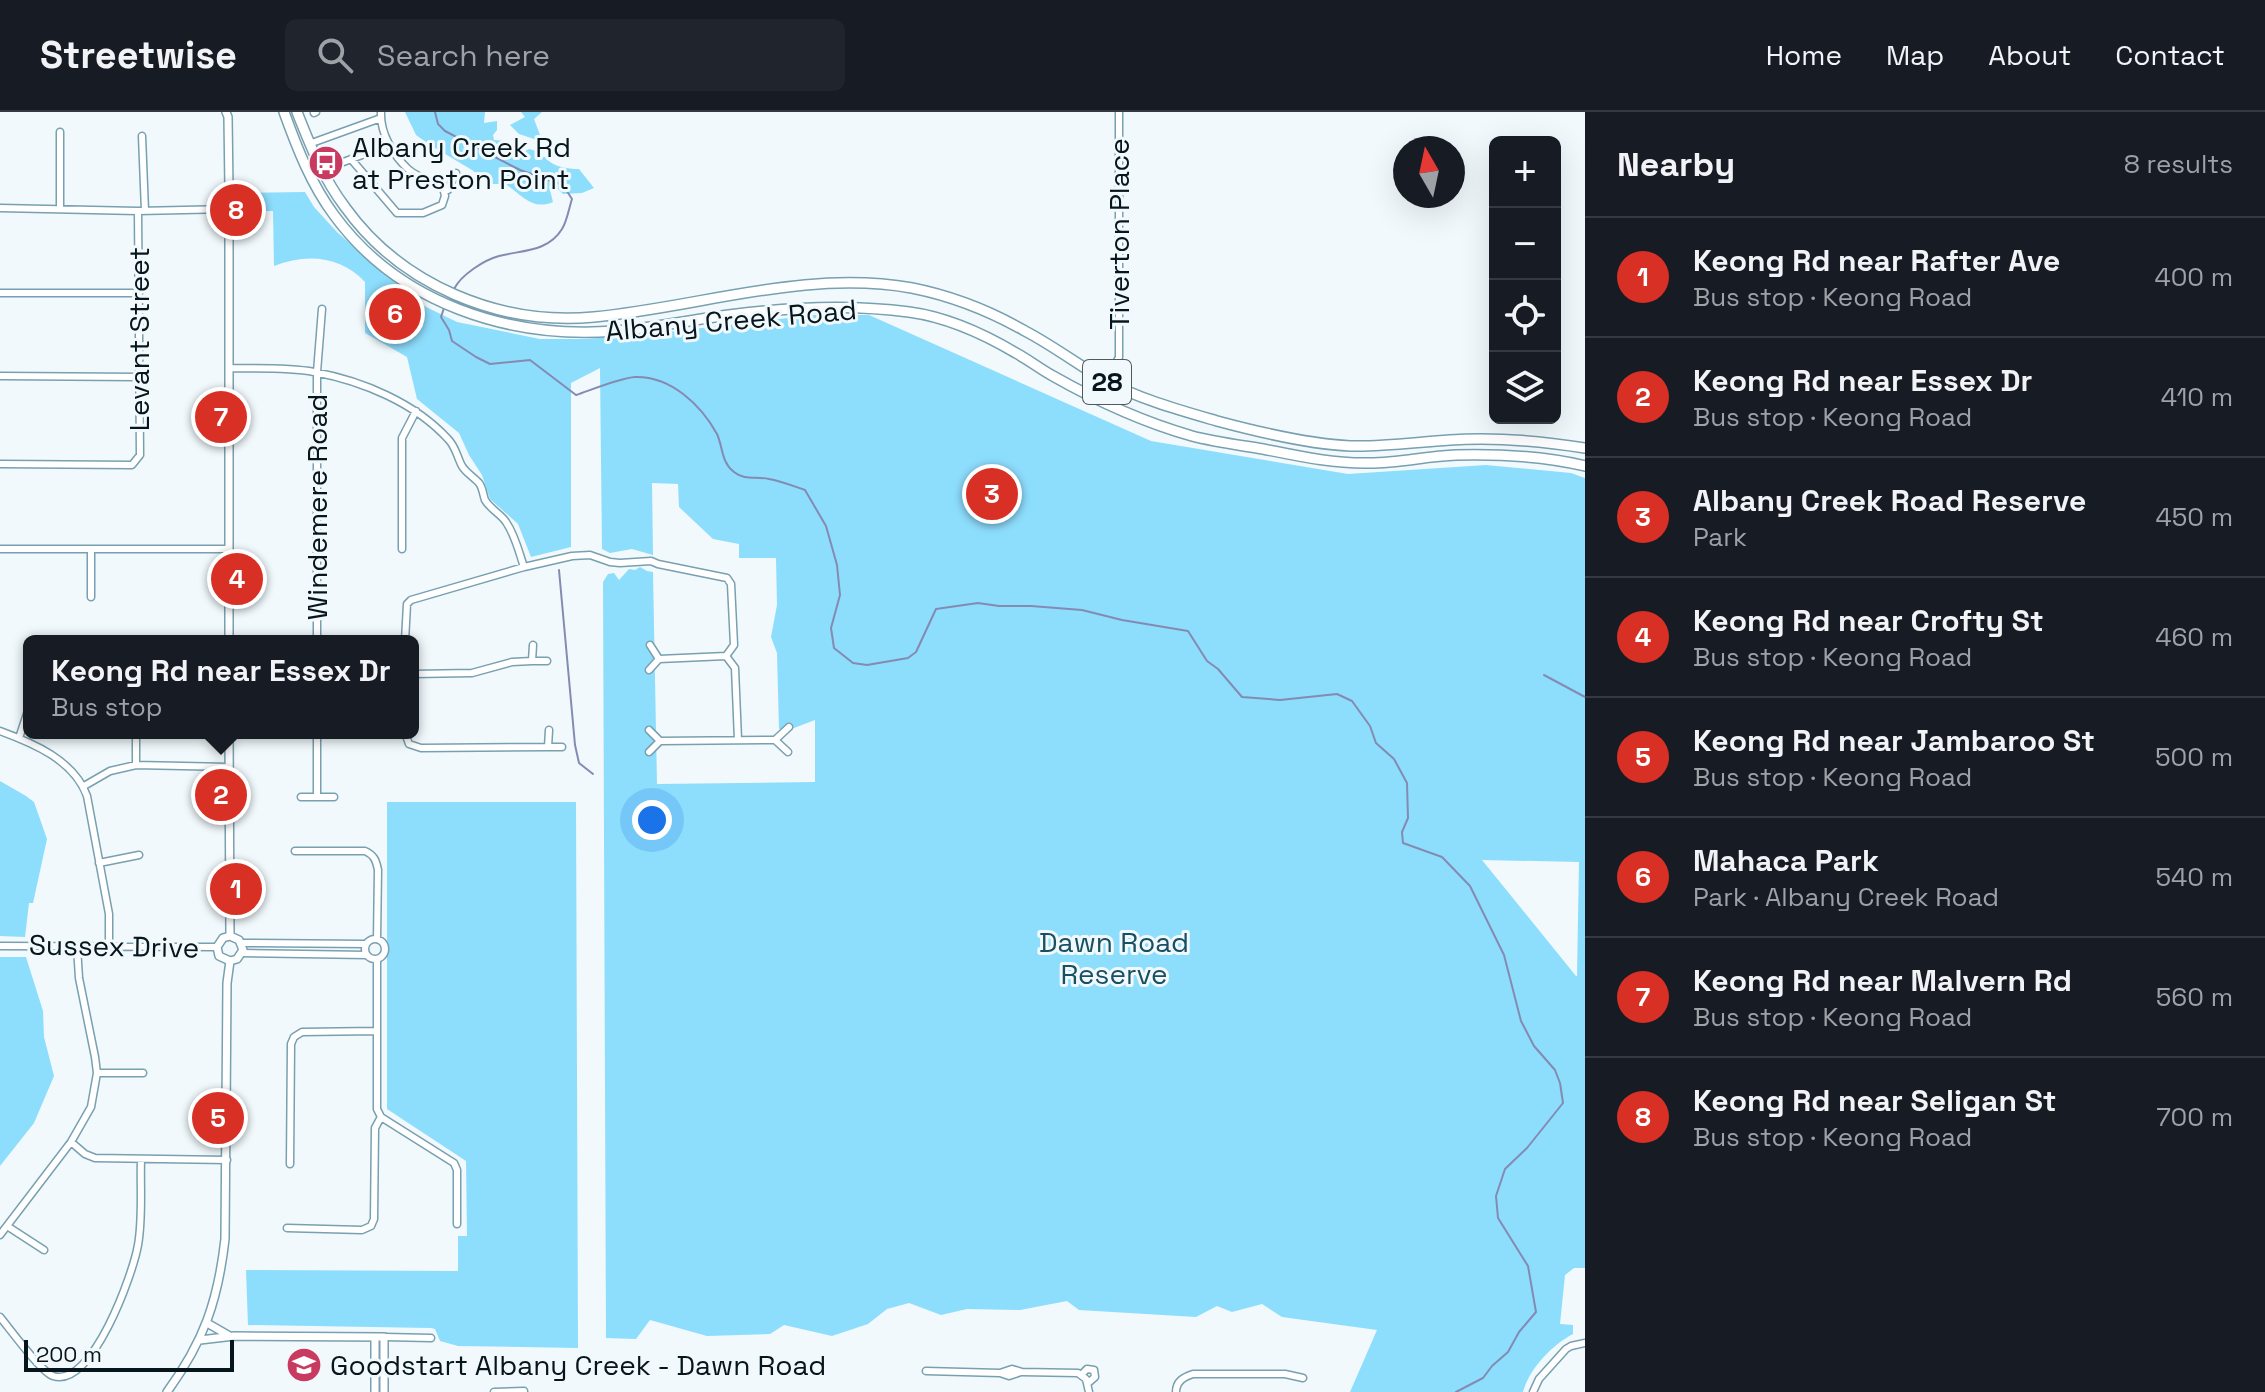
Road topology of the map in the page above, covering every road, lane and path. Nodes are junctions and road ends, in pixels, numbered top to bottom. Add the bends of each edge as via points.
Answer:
1 (284, 112) edge
2 (297, 112) edge
3 (1119, 112) edge
4 (229, 114) edge
5 (381, 115) edge
6 (60, 132) dead end
7 (142, 136) dead end
8 (309, 144) junction
9 (378, 149) dead end
10 (351, 159) junction
11 (338, 164) dead end
12 (456, 173) dead end
13 (445, 191) junction
14 (0, 208) edge
15 (60, 208) junction
16 (229, 209) junction
17 (142, 211) junction
18 (354, 219) junction
19 (345, 228) junction
20 (0, 293) edge
21 (139, 293) junction
22 (322, 309) dead end
23 (229, 368) junction
24 (317, 372) junction
25 (0, 376) edge
26 (139, 377) junction
27 (1107, 381) junction
28 (1099, 401) junction
29 (416, 411) junction
30 (1585, 448) edge
31 (0, 464) edge
32 (1585, 466) edge
33 (0, 549) edge
34 (91, 549) junction
35 (229, 549) junction
36 (402, 549) dead end
37 (524, 567) junction
38 (91, 597) dead end
39 (229, 635) edge
40 (317, 635) edge
41 (405, 635) edge
42 (533, 645) dead end
43 (650, 645) dead end
44 (726, 656) junction
45 (659, 659) junction
46 (532, 661) junction
47 (547, 661) dead end
48 (649, 670) dead end
49 (419, 674) edge
50 (23, 726) edge
51 (789, 727) dead end
52 (549, 730) dead end
53 (649, 730) dead end
54 (0, 731) edge
55 (19, 738) junction
56 (136, 739) edge
57 (229, 739) edge
58 (317, 739) edge
59 (407, 739) edge
60 (738, 740) junction
61 (775, 740) junction
62 (660, 741) junction
63 (548, 747) junction
64 (562, 747) dead end
65 (649, 752) dead end
66 (788, 752) dead end
67 (136, 765) junction
68 (229, 767) junction
69 (84, 786) junction
70 (301, 797) dead end
71 (317, 797) junction
72 (334, 797) dead end
73 (295, 851) dead end
74 (139, 855) dead end
75 (99, 863) junction
76 (230, 936) junction
77 (377, 939) junction
78 (242, 943) junction
79 (366, 944) junction
80 (0, 945) edge
81 (77, 947) junction
82 (109, 947) junction
83 (217, 947) junction
84 (242, 953) junction
85 (367, 955) junction
86 (377, 959) junction
87 (230, 961) junction
88 (376, 1031) junction
89 (97, 1073) junction
90 (143, 1073) dead end
91 (381, 1117) junction
92 (71, 1142) junction
93 (141, 1159) junction
94 (227, 1160) junction
95 (290, 1164) dead end
96 (457, 1224) dead end
97 (7, 1226) junction
98 (287, 1228) dead end
99 (0, 1235) edge
100 (44, 1250) dead end
101 (0, 1317) edge
102 (207, 1323) junction
103 (229, 1336) junction
104 (375, 1337) junction
105 (384, 1337) junction
106 (431, 1338) dead end
107 (200, 1340) junction
108 (1585, 1343) edge
109 (926, 1371) dead end
110 (1081, 1375) junction
111 (1303, 1378) dead end
112 (1088, 1383) junction
113 (524, 1391) edge
114 (167, 1392) edge
115 (375, 1392) edge
116 (384, 1392) edge
117 (494, 1392) edge
118 (1089, 1392) edge
119 (1176, 1392) edge
120 (1533, 1392) edge

1 - 19 main road, Albany Creek Road / 28 via 314,184
2 - 8 main road, Albany Creek Road / 28
3 - 27 street, Tiverton Place via 1119,357
4 - 16 street
5 - 8 street
5 - 13 street via 391,148 410,171
6 - 15 street
7 - 17 street, Levant Street
8 - 18 main road, Albany Creek Road / 28
9 - 10 street
10 - 11 street
10 - 13 street via 397,213 435,209 442,205
12 - 13 street
14 - 15 street
15 - 17 street
16 - 17 street
16 - 23 street
17 - 21 street, Levant Street
18 - 19 main road
18 - 27 main road, Albany Creek Road / 28 via 395,259 437,287 503,311 562,319 803,285 911,288 994,315
19 - 28 main road, Albany Creek Road / 28 via 392,273 432,298 513,326 626,330 811,307 914,313 991,339
20 - 21 street
21 - 26 street, Levant Street
22 - 24 street, Windemere Road
23 - 24 street
23 - 35 street
24 - 29 street
24 - 40 street, Windemere Road
25 - 26 street
26 - 31 street, Levant Street via 140,455 132,465
27 - 28 street, Tiverton Place
27 - 30 main road, Albany Creek Road / 28 via 1214,420 1330,444 1453,439
28 - 32 main road, Albany Creek Road / 28 via 1195,436 1307,458 1366,463 1455,455
29 - 36 street via 402,438
29 - 37 street via 449,439 463,467 479,482 484,499 512,531
33 - 34 street
34 - 35 street
34 - 38 street
35 - 39 street
37 - 41 street via 411,600 405,610
37 - 44 street via 590,555 610,562 651,561 727,578 734,645
42 - 46 street
43 - 45 street
44 - 45 street
44 - 60 street via 735,668
45 - 48 street
46 - 47 street
46 - 49 street via 472,673
50 - 55 street
51 - 61 street
52 - 63 street
53 - 62 street
54 - 55 street
55 - 69 street via 47,751
56 - 67 street
57 - 68 street
58 - 71 street
59 - 63 street via 421,748
60 - 61 street
60 - 62 street
61 - 66 street
62 - 65 street
63 - 64 street
67 - 68 street
67 - 69 street via 110,771
68 - 76 street
69 - 75 street
70 - 71 street
71 - 72 street
73 - 77 street via 372,854 378,870
74 - 75 street
75 - 82 street
76 - 78 street
76 - 83 street
77 - 79 street
77 - 86 street via 386,951
78 - 79 street
78 - 84 street
79 - 85 street
80 - 81 street, Sussex Drive
81 - 82 street, Sussex Drive
81 - 89 street
82 - 83 street, Sussex Drive
83 - 87 street via 219,956
84 - 85 street
84 - 87 street
85 - 86 street
86 - 88 street
87 - 94 street
88 - 91 street via 376,1102
88 - 95 street via 302,1032 294,1037
89 - 90 street
89 - 92 street via 91,1107
91 - 96 street via 454,1163
91 - 98 street via 375,1128 371,1226
92 - 93 street via 95,1158
92 - 97 street
93 - 94 street
93 - 101 street via 138,1244 129,1281 89,1358 67,1377 53,1376
94 - 102 street via 221,1277
97 - 99 street
97 - 100 street
102 - 103 street
102 - 107 street
103 - 104 street
103 - 107 street
104 - 105 street
104 - 115 street
105 - 106 street
105 - 116 street
107 - 114 street
108 - 120 street via 1566,1349
109 - 110 street
110 - 112 street
110 - 112 street via 1094,1370
111 - 119 street via 1193,1374 1179,1381
112 - 118 street
113 - 117 street

